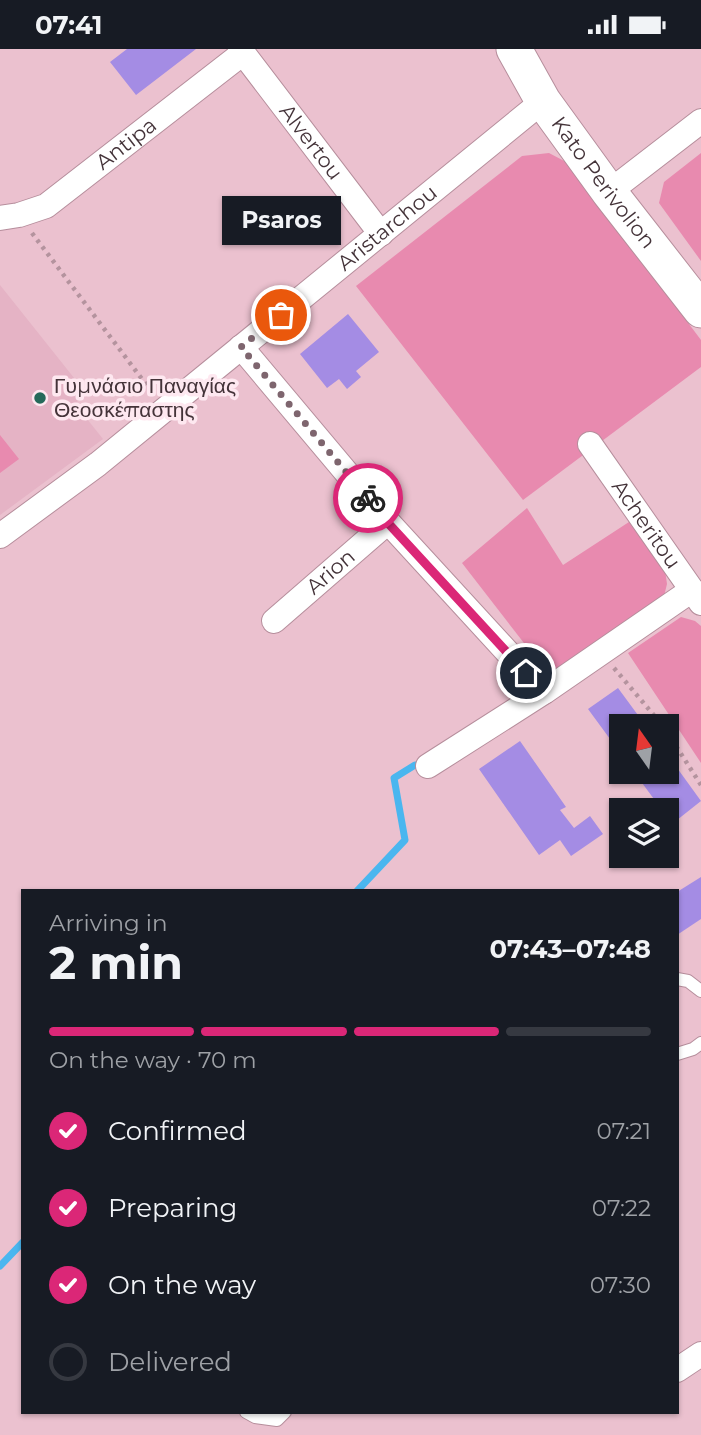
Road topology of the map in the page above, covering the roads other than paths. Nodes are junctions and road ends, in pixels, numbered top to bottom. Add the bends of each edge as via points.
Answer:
1 (514, 49) edge
2 (241, 51) edge
3 (543, 101) junction
4 (701, 121) edge
5 (609, 193) junction
6 (10, 217) edge
7 (381, 234) junction
8 (701, 310) edge
9 (241, 347) junction
10 (590, 445) dead end
11 (388, 523) junction
12 (0, 536) edge
13 (696, 597) edge
14 (274, 621) dead end
15 (544, 692) junction
16 (428, 766) dead end
17 (679, 979) edge
18 (701, 991) edge
19 (701, 1042) edge
20 (679, 1053) edge
21 (701, 1354) edge
22 (679, 1369) edge
23 (250, 1414) edge
24 (283, 1414) edge

1 - 3 street, Kato Perivolion
2 - 6 street, Antipa via 46,206
2 - 7 street, Alvertou
3 - 5 street, Kato Perivolion
3 - 7 street, Aristarchou
4 - 5 street
5 - 8 street, Kato Perivolion
7 - 9 street, Aristarchou
9 - 11 street
9 - 12 street, Aristarchou via 98,464
10 - 13 street, Acheritou
11 - 14 street, Arion
11 - 15 street
13 - 15 street
15 - 16 street
17 - 18 lane
19 - 20 lane
21 - 22 street
23 - 24 lane via 277,1420

